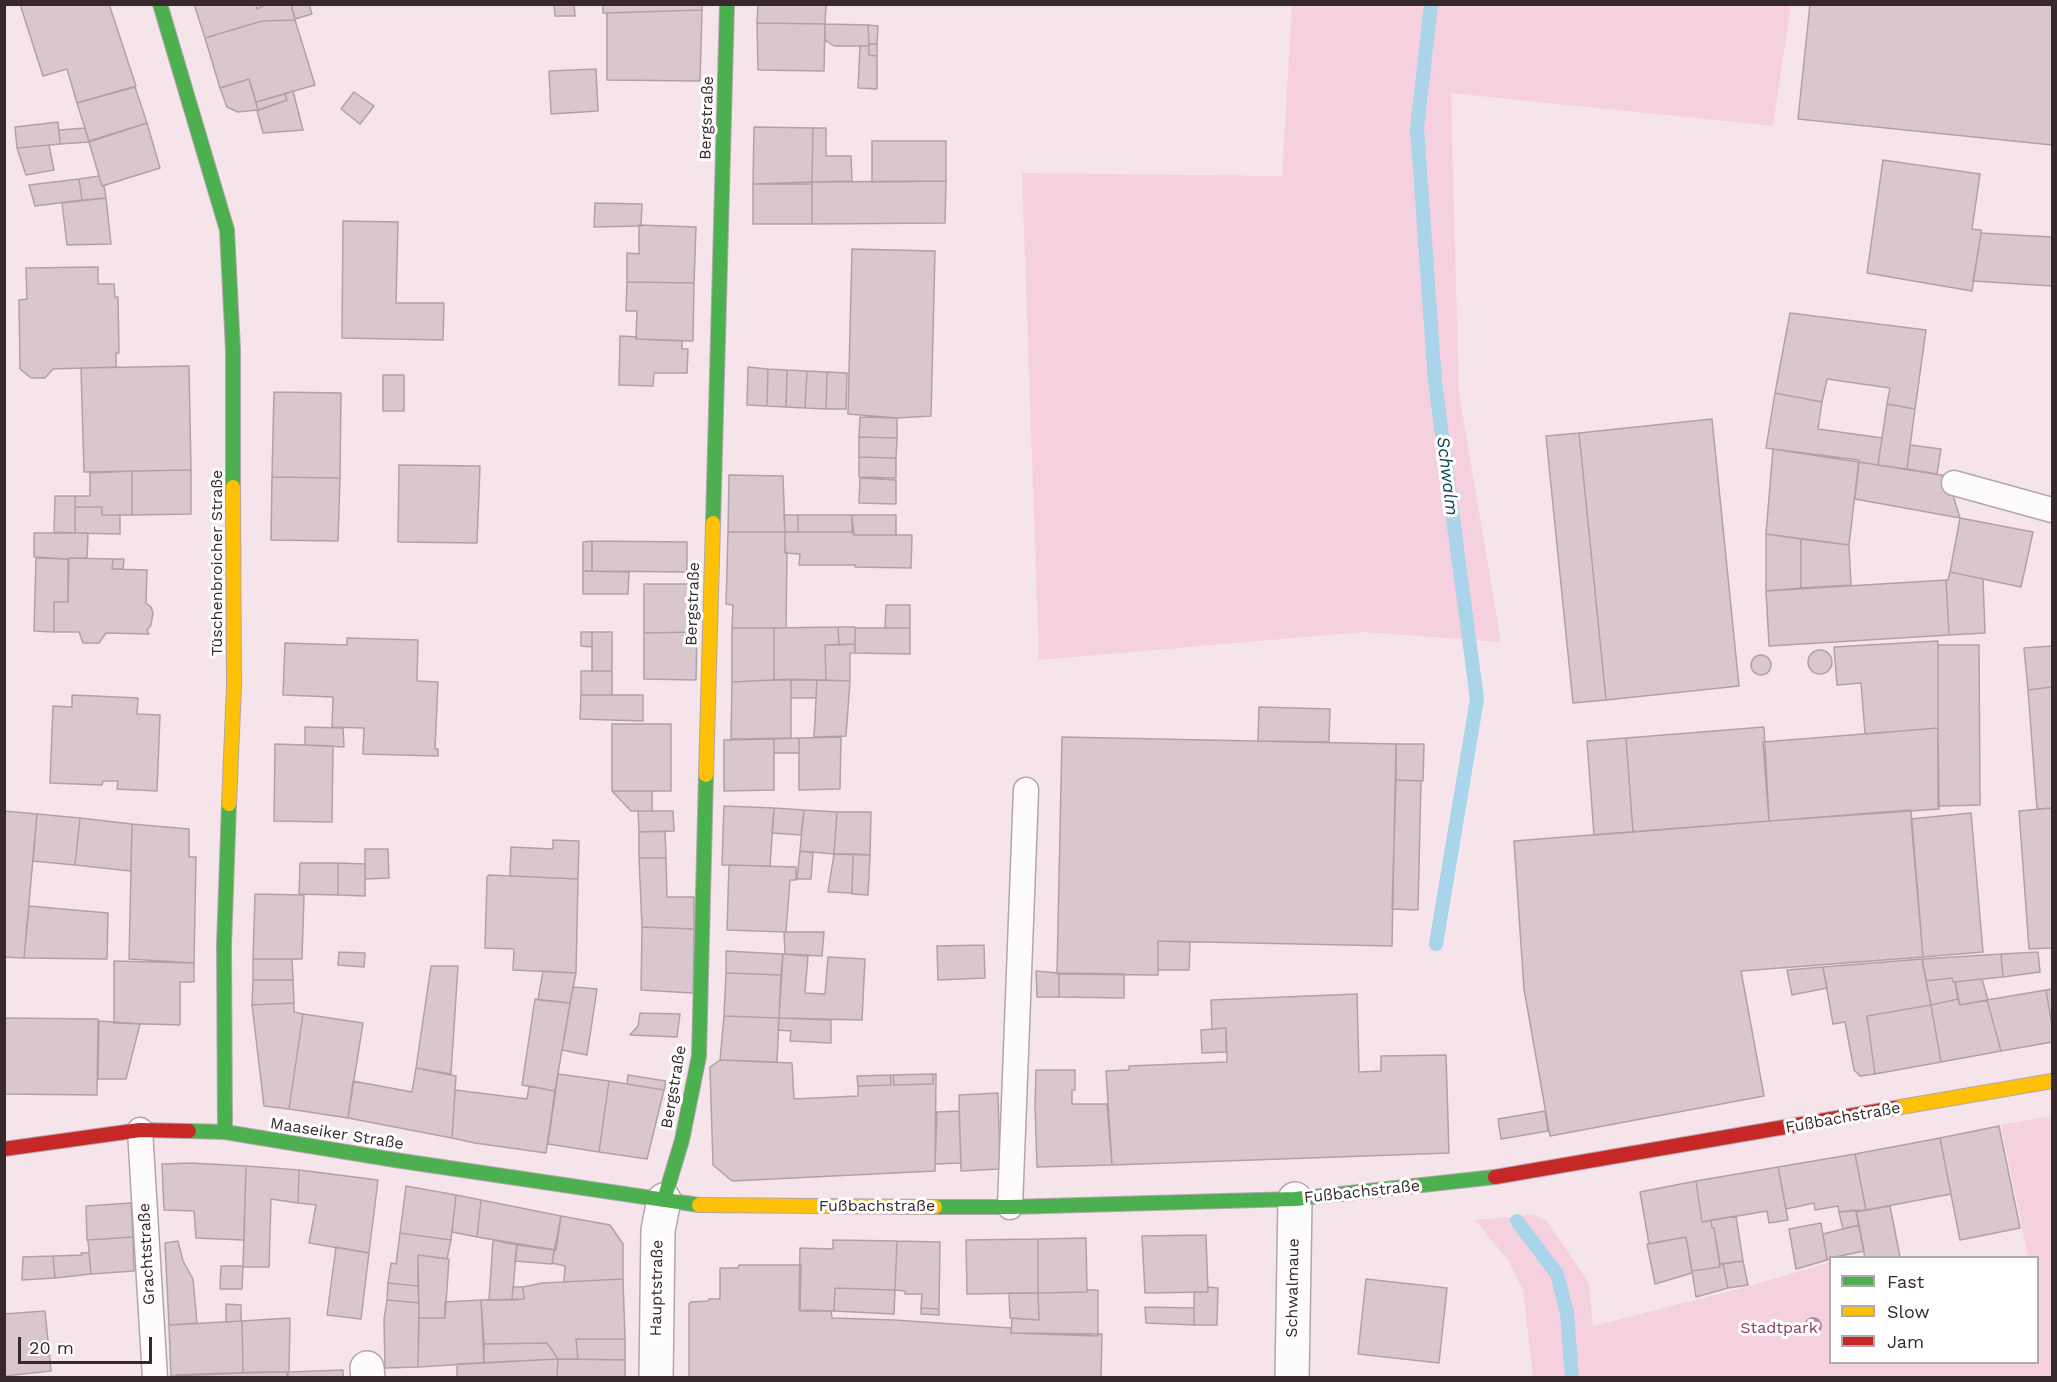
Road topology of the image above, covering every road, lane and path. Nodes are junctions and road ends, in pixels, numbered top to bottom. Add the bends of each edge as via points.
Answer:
1 (160, 4) edge
2 (726, 4) edge
3 (1954, 483) dead end
4 (2052, 510) edge
5 (1026, 790) dead end
6 (2052, 1081) edge
7 (140, 1130) junction
8 (225, 1132) junction
9 (4, 1149) edge
10 (1295, 1199) junction
11 (664, 1200) junction
12 (1010, 1207) junction
13 (155, 1377) edge
14 (656, 1377) edge
15 (1292, 1377) edge

1 - 8 street, Tüschenbroicher Straße via 227,230 233,350 234,686 224,945
2 - 11 street, Bergstraße via 699,1056 682,1140
3 - 4 lane
5 - 12 lane via 1013,875
6 - 10 street, Fußbachstraße via 1537,1171
7 - 8 street, Maaseiker Straße
7 - 9 street, Maaseiker Straße
7 - 13 lane, Grachtstraße
8 - 11 street, Maaseiker Straße
10 - 12 street, Fußbachstraße
10 - 15 street, Schwalmaue
11 - 12 street, Fußbachstraße via 699,1205
11 - 14 street, Hauptstraße via 658,1230

